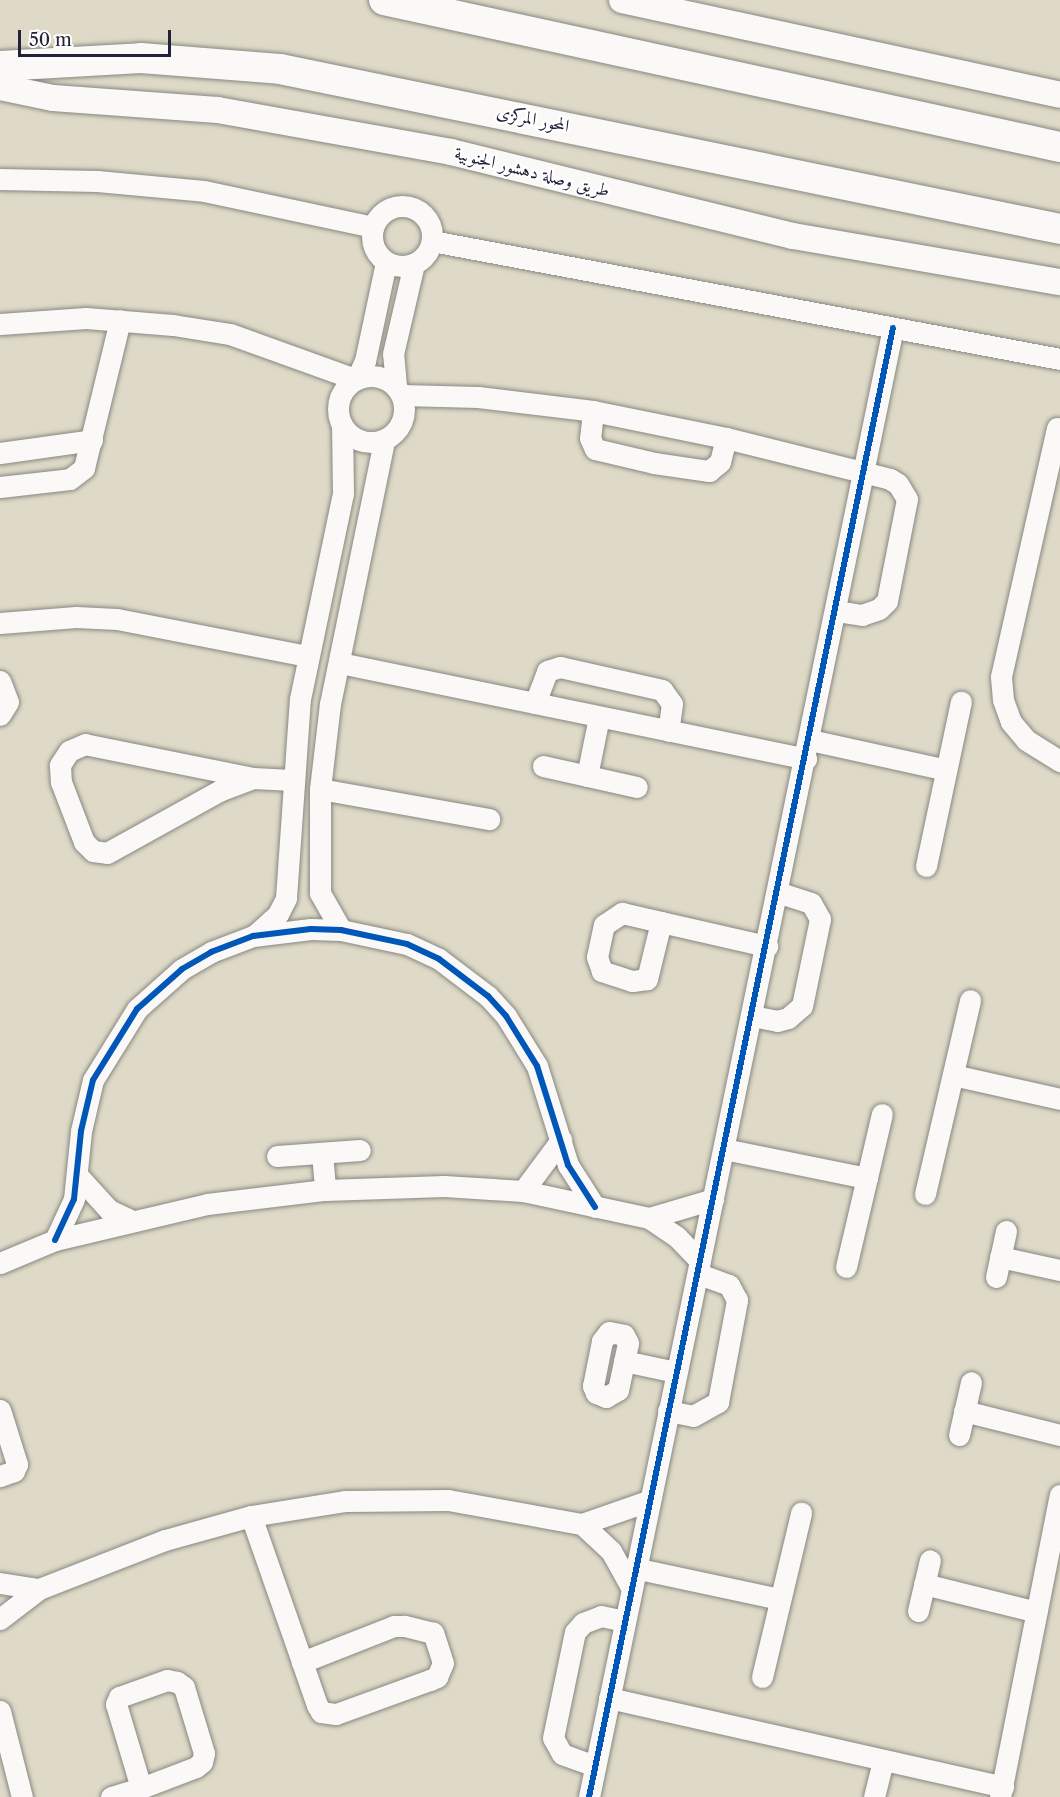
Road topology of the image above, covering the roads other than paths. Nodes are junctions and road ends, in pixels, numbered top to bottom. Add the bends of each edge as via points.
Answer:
1 (384, 0) edge
2 (622, 0) edge
3 (0, 66) edge
4 (0, 87) edge
5 (1060, 95) edge
6 (1060, 147) edge
7 (0, 179) edge
8 (373, 227) junction
9 (1060, 229) edge
10 (432, 241) junction
11 (386, 262) junction
12 (414, 264) junction
13 (1060, 282) edge
14 (120, 320) junction
15 (0, 324) edge
16 (893, 328) junction
17 (1060, 359) edge
18 (356, 379) junction
19 (399, 391) junction
20 (593, 411) junction
21 (342, 425) junction
22 (1057, 428) dead end
23 (726, 438) junction
24 (92, 440) junction
25 (384, 440) junction
26 (0, 453) edge
27 (866, 472) junction
28 (0, 487) edge
29 (837, 610) junction
30 (0, 624) edge
31 (308, 656) junction
32 (340, 663) junction
33 (0, 681) edge
34 (961, 702) dead end
35 (535, 703) junction
36 (0, 715) edge
37 (599, 717) junction
38 (668, 731) junction
39 (808, 750) junction
40 (1060, 761) edge
41 (543, 766) dead end
42 (946, 770) junction
43 (587, 776) junction
44 (253, 778) junction
45 (292, 780) junction
46 (637, 787) dead end
47 (320, 789) junction
48 (489, 819) dead end
49 (926, 866) dead end
50 (778, 892) junction
51 (661, 922) dead end
52 (340, 930) junction
53 (253, 936) junction
54 (767, 946) junction
55 (970, 1000) dead end
56 (752, 1016) junction
57 (953, 1075) junction
58 (1060, 1098) edge
59 (882, 1114) dead end
60 (561, 1140) junction
61 (724, 1149) junction
62 (360, 1150) dead end
63 (322, 1153) junction
64 (277, 1156) dead end
65 (79, 1177) junction
66 (867, 1178) junction
67 (325, 1190) junction
68 (523, 1191) junction
69 (925, 1194) dead end
70 (713, 1199) junction
71 (595, 1207) junction
72 (650, 1218) junction
73 (130, 1220) junction
74 (1006, 1231) dead end
75 (55, 1240) junction
76 (0, 1263) edge
77 (699, 1267) junction
78 (846, 1267) dead end
79 (1060, 1270) edge
80 (624, 1361) dead end
81 (676, 1372) junction
82 (971, 1382) dead end
83 (0, 1410) edge
84 (668, 1411) junction
85 (964, 1411) junction
86 (959, 1435) dead end
87 (1060, 1435) edge
88 (0, 1476) edge
89 (1060, 1495) edge
90 (648, 1501) junction
91 (801, 1513) dead end
92 (251, 1516) junction
93 (582, 1524) junction
94 (930, 1560) dead end
95 (632, 1576) junction
96 (0, 1584) edge
97 (924, 1584) junction
98 (39, 1589) junction
99 (780, 1599) junction
100 (918, 1611) dead end
101 (1037, 1612) junction
102 (0, 1619) edge
103 (624, 1621) junction
104 (302, 1662) junction
105 (762, 1677) dead end
106 (609, 1698) junction
107 (0, 1711) edge
108 (883, 1760) junction
109 (595, 1766) junction
110 (141, 1788) junction
111 (1001, 1792) edge
112 (22, 1797) edge
113 (111, 1797) edge
114 (589, 1797) edge
115 (874, 1797) edge

1 - 6 highway
2 - 5 main road
3 - 9 highway, المحور المركزى via 141,58 280,69
4 - 13 main road, طريق وصلة دهشور الجنوبية via 52,98 218,110 439,150 793,236
7 - 8 street via 97,181 204,191
8 - 10 street via 389,208 405,206 426,217
8 - 11 street via 375,250
10 - 12 street via 426,255
10 - 16 street
11 - 12 street
11 - 18 street via 365,361
12 - 19 street via 393,354
14 - 15 street via 76,318
14 - 18 street via 230,334
14 - 24 street
16 - 17 street
16 - 27 street
18 - 19 street via 378,376
18 - 21 street via 340,395 338,416
19 - 20 street
19 - 25 street via 405,405 400,426
20 - 23 street
20 - 23 street via 590,438 595,448 654,463 709,471 720,462
21 - 25 street via 365,442
21 - 31 street via 343,494
22 - 40 street via 1001,677 1003,700 1011,722 1026,740
23 - 27 street
24 - 26 street
24 - 28 street via 78,475
25 - 32 street
27 - 29 street
27 - 29 street via 898,484 907,500 887,601 879,609 862,615
29 - 39 street
30 - 31 street via 76,617 117,619
31 - 45 street
32 - 35 street
32 - 47 street
33 - 36 street via 8,702
34 - 42 street
35 - 37 street
35 - 38 street via 546,671 560,667 662,690 672,704
37 - 38 street
37 - 43 street
38 - 39 street
39 - 42 street
39 - 50 street
41 - 43 street
42 - 49 street
43 - 46 street
44 - 44 street via 219,791 107,854 93,851 84,842 61,782 60,765 69,751 85,744
44 - 45 street
45 - 53 street via 286,898 278,914
47 - 48 street
47 - 52 street via 320,893
50 - 54 street
50 - 56 street via 811,903 820,919 802,1006 788,1018 777,1021
51 - 54 street
52 - 53 street via 292,930
52 - 60 street via 407,944 468,978 488,996 537,1066
53 - 65 street via 211,952 182,969 156,989 120,1030 93,1080 84,1109
54 - 56 street
55 - 57 street
56 - 61 street
57 - 58 street
57 - 69 street
59 - 66 street
60 - 68 street
60 - 71 street via 576,1179
61 - 66 street
61 - 70 street
62 - 63 street
63 - 64 street
63 - 67 street
65 - 73 street via 109,1210
65 - 75 street via 74,1199
66 - 78 street
67 - 68 street via 444,1186
67 - 73 street via 207,1204
68 - 71 street
70 - 72 street
70 - 77 street
71 - 72 street
72 - 77 street via 677,1237
73 - 75 street
74 - 79 street via 998,1267
75 - 76 street
77 - 81 street
77 - 84 street via 729,1285 737,1300 718,1402 693,1416
80 - 81 street
81 - 84 street
82 - 85 street
83 - 88 street via 17,1464 14,1472
84 - 90 street
85 - 86 street
85 - 87 street
89 - 101 street
90 - 93 street
90 - 95 street
91 - 99 street
92 - 93 street via 346,1501 437,1500
92 - 98 street via 165,1540
92 - 104 street
93 - 95 street
94 - 97 street
95 - 99 street
95 - 103 street
96 - 98 street
97 - 100 street
97 - 101 street
98 - 102 street
99 - 105 street
101 - 111 street
103 - 106 street
103 - 109 street via 601,1616 583,1623 575,1632 553,1738 562,1754
104 - 104 street via 317,1705 328,1715 437,1677 442,1663 433,1633 404,1626 394,1626
106 - 108 street
106 - 109 street
107 - 112 street
108 - 111 street
108 - 115 street
109 - 114 street
110 - 110 street via 202,1761 204,1753 184,1688 177,1682 167,1680 119,1697 116,1704
110 - 113 street

